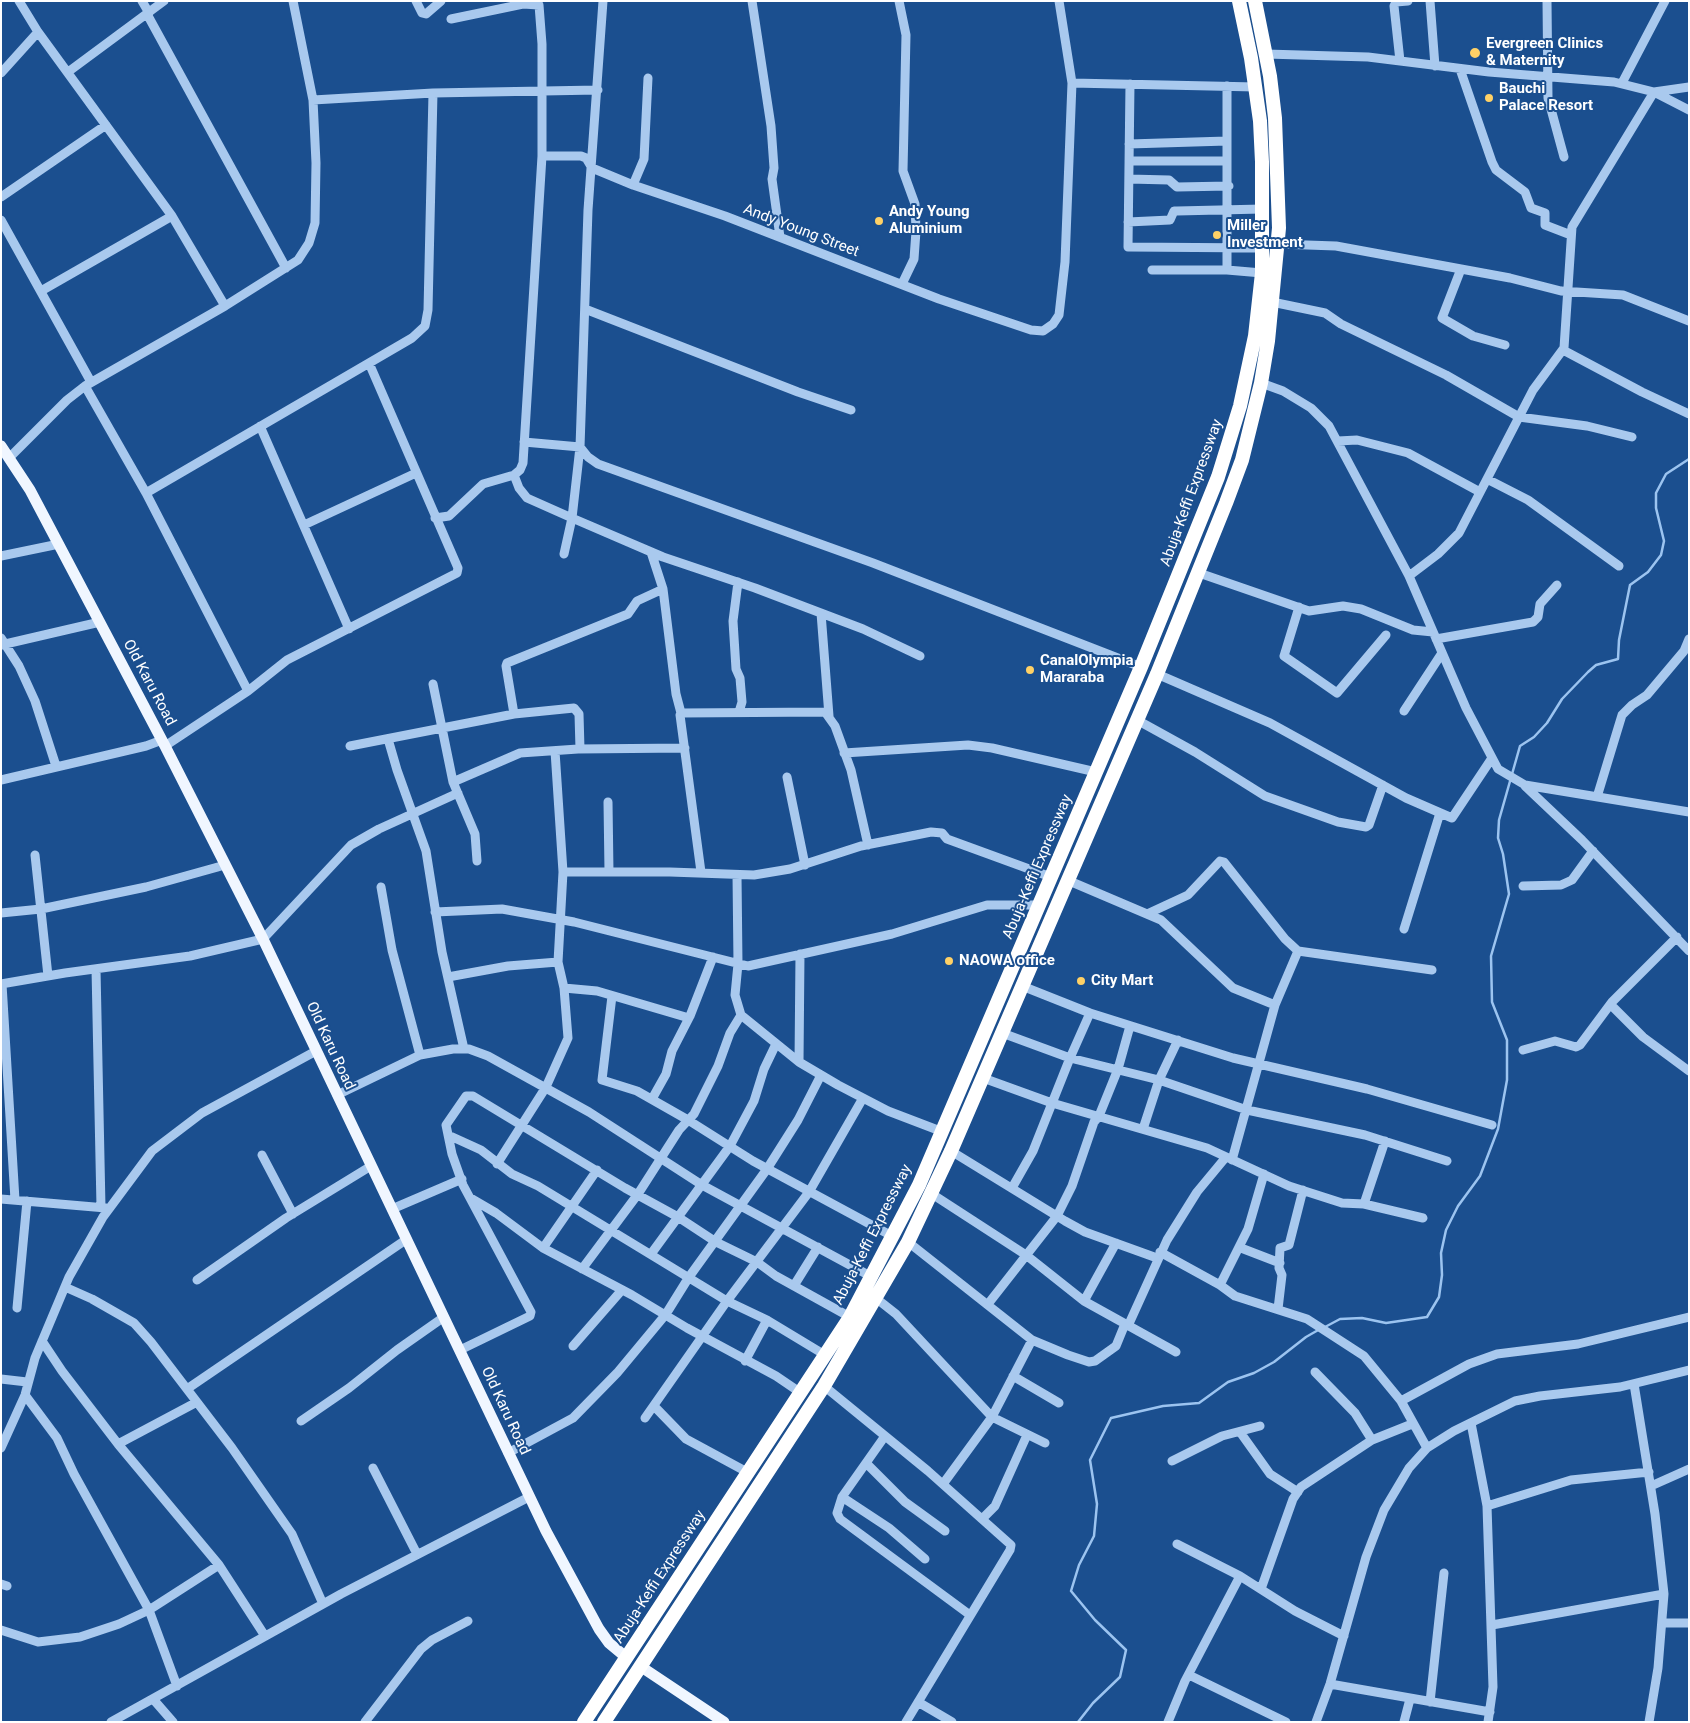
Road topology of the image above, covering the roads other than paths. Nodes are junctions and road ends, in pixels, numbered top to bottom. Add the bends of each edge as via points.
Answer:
1 (19, 1) edge
2 (142, 1) edge
3 (164, 1) edge
4 (293, 1) edge
5 (416, 1) edge
6 (441, 1) edge
7 (603, 1) edge
8 (752, 1) edge
9 (899, 1) edge
10 (1059, 1) edge
11 (1239, 1) edge
12 (1255, 1) edge
13 (1408, 1) edge
14 (1430, 1) edge
15 (1547, 1) edge
16 (1665, 1) edge
17 (148, 14) junction
18 (451, 19) dead end
19 (38, 32) junction
20 (1266, 54) junction
21 (1400, 61) junction
22 (1434, 66) junction
23 (1460, 69) junction
24 (68, 72) junction
25 (1, 74) edge
26 (1548, 77) junction
27 (648, 78) dead end
28 (1072, 83) junction
29 (1622, 83) junction
30 (1130, 84) junction
31 (1227, 86) junction
32 (1256, 87) junction
33 (1689, 87) edge
34 (543, 90) junction
35 (598, 90) junction
36 (1654, 92) junction
37 (433, 94) junction
38 (313, 100) junction
39 (1689, 110) edge
40 (106, 126) junction
41 (1227, 141) junction
42 (1129, 144) junction
43 (542, 156) junction
44 (1564, 157) dead end
45 (1129, 161) junction
46 (1227, 161) junction
47 (592, 168) junction
48 (1129, 179) junction
49 (633, 185) junction
50 (1229, 186) junction
51 (1262, 193) junction
52 (1279, 195) junction
53 (1, 197) edge
54 (1262, 209) junction
55 (1228, 210) junction
56 (172, 216) junction
57 (1, 220) edge
58 (1128, 222) junction
59 (1262, 227) junction
60 (1279, 228) junction
61 (1571, 235) junction
62 (780, 237) junction
63 (1278, 244) junction
64 (1228, 248) junction
65 (1262, 248) junction
66 (286, 268) junction
67 (1461, 269) junction
68 (1152, 270) dead end
69 (1227, 270) junction
70 (1262, 273) junction
71 (902, 284) junction
72 (41, 291) junction
73 (1568, 292) junction
74 (1272, 302) junction
75 (225, 306) junction
76 (586, 309) junction
77 (1689, 321) edge
78 (1505, 345) dead end
79 (1562, 350) junction
80 (369, 363) junction
81 (1260, 383) junction
82 (88, 384) junction
83 (851, 410) dead end
84 (1689, 414) edge
85 (1519, 417) junction
86 (260, 426) junction
87 (1632, 437) dead end
88 (1338, 441) junction
89 (524, 442) junction
90 (1, 446) edge
91 (580, 447) junction
92 (9, 458) junction
93 (416, 473) junction
94 (514, 475) junction
95 (1487, 478) junction
96 (146, 492) junction
97 (1480, 492) junction
98 (434, 518) junction
99 (572, 518) junction
100 (304, 525) junction
101 (59, 544) junction
102 (651, 552) junction
103 (564, 554) dead end
104 (1, 556) edge
105 (1619, 566) dead end
106 (1199, 573) junction
107 (1409, 576) junction
108 (738, 582) junction
109 (1558, 585) dead end
110 (663, 589) junction
111 (1299, 607) junction
112 (822, 613) junction
113 (100, 622) junction
114 (349, 629) junction
115 (1435, 635) junction
116 (1386, 636) dead end
117 (1689, 639) edge
118 (2, 642) edge
119 (1442, 653) junction
120 (920, 656) dead end
121 (1141, 667) junction
122 (1157, 674) junction
123 (433, 684) dead end
124 (248, 691) junction
125 (1404, 711) dead end
126 (739, 712) junction
127 (681, 713) junction
128 (514, 714) junction
129 (829, 716) junction
130 (1137, 720) junction
131 (441, 728) junction
132 (388, 739) junction
133 (164, 743) junction
134 (350, 746) dead end
135 (685, 748) junction
136 (580, 749) junction
137 (555, 751) junction
138 (844, 753) junction
139 (1492, 758) junction
140 (56, 766) junction
141 (1096, 772) junction
142 (787, 777) dead end
143 (1, 780) edge
144 (454, 782) junction
145 (1383, 785) junction
146 (1525, 785) junction
147 (458, 793) junction
148 (1597, 797) junction
149 (608, 802) dead end
150 (1689, 812) edge
151 (1440, 813) junction
152 (412, 814) junction
153 (868, 845) junction
154 (1593, 850) junction
155 (35, 855) dead end
156 (476, 861) dead end
157 (225, 865) junction
158 (805, 865) junction
159 (562, 872) junction
160 (609, 872) junction
161 (702, 872) junction
162 (737, 875) junction
163 (1051, 877) junction
164 (1067, 880) junction
165 (1523, 886) dead end
166 (381, 887) dead end
167 (1039, 905) junction
168 (41, 909) junction
169 (435, 912) junction
170 (1, 913) edge
171 (1147, 914) junction
172 (558, 919) junction
173 (1404, 929) dead end
174 (1677, 937) junction
175 (263, 939) junction
176 (1298, 951) junction
177 (1689, 951) edge
178 (800, 954) junction
179 (713, 957) junction
180 (558, 962) junction
181 (738, 964) junction
182 (96, 969) junction
183 (1432, 970) dead end
184 (48, 976) junction
185 (448, 977) junction
186 (2, 984) edge
187 (1022, 986) junction
188 (564, 988) junction
189 (612, 996) junction
190 (1275, 1005) junction
191 (1610, 1005) junction
192 (1090, 1013) junction
193 (741, 1015) junction
194 (689, 1018) junction
195 (1130, 1026) junction
196 (1002, 1033) junction
197 (1178, 1040) junction
198 (776, 1044) junction
199 (464, 1049) junction
200 (1523, 1050) dead end
201 (316, 1052) junction
202 (420, 1055) junction
203 (1070, 1058) junction
204 (799, 1062) junction
205 (1259, 1065) junction
206 (1118, 1069) junction
207 (1689, 1071) edge
208 (821, 1075) junction
209 (982, 1078) junction
210 (1159, 1080) junction
211 (546, 1086) junction
212 (337, 1095) junction
213 (863, 1098) junction
214 (652, 1099) junction
215 (1052, 1103) junction
216 (1247, 1110) junction
217 (1100, 1116) junction
218 (688, 1120) junction
219 (521, 1124) junction
220 (1492, 1125) dead end
221 (1143, 1129) junction
222 (943, 1132) junction
223 (448, 1135) junction
224 (1385, 1141) junction
225 (730, 1146) junction
226 (951, 1151) junction
227 (262, 1155) dead end
228 (661, 1157) junction
229 (1229, 1158) junction
230 (1447, 1161) dead end
231 (497, 1164) junction
232 (371, 1166) junction
233 (767, 1169) junction
234 (596, 1170) junction
235 (1264, 1174) junction
236 (462, 1179) junction
237 (702, 1185) junction
238 (1012, 1188) junction
239 (1303, 1190) junction
240 (809, 1192) junction
241 (638, 1194) junction
242 (932, 1194) junction
243 (470, 1198) junction
244 (1, 1199) edge
245 (15, 1200) junction
246 (27, 1201) junction
247 (1364, 1204) junction
248 (740, 1205) junction
249 (571, 1206) junction
250 (105, 1208) junction
251 (392, 1208) junction
252 (293, 1214) junction
253 (1057, 1216) junction
254 (678, 1217) junction
255 (1423, 1218) dead end
256 (781, 1227) junction
257 (613, 1230) junction
258 (892, 1236) junction
259 (407, 1239) junction
260 (716, 1242) junction
261 (908, 1242) junction
262 (1116, 1243) junction
263 (818, 1247) junction
264 (543, 1248) junction
265 (1240, 1248) junction
266 (651, 1254) junction
267 (1026, 1255) junction
268 (1158, 1255) junction
269 (757, 1262) junction
270 (1280, 1263) junction
271 (582, 1269) junction
272 (689, 1277) junction
273 (872, 1277) junction
274 (197, 1280) dead end
275 (795, 1284) junction
276 (1220, 1285) junction
277 (65, 1287) junction
278 (621, 1291) junction
279 (877, 1299) junction
280 (727, 1301) junction
281 (1084, 1301) junction
282 (988, 1304) junction
283 (17, 1308) dead end
284 (1278, 1309) junction
285 (666, 1314) junction
286 (850, 1316) junction
287 (444, 1317) junction
288 (1689, 1317) edge
289 (767, 1320) junction
290 (1127, 1325) junction
291 (702, 1337) junction
292 (1032, 1340) junction
293 (42, 1341) junction
294 (573, 1346) dead end
295 (460, 1350) junction
296 (1176, 1352) dead end
297 (825, 1355) junction
298 (745, 1361) junction
299 (1689, 1370) edge
300 (1315, 1372) dead end
301 (1012, 1376) junction
302 (1, 1379) edge
303 (27, 1382) junction
304 (1634, 1384) junction
305 (824, 1386) junction
306 (188, 1389) junction
307 (801, 1393) junction
308 (25, 1395) junction
309 (1401, 1401) junction
310 (197, 1402) junction
311 (1059, 1403) dead end
312 (654, 1406) junction
313 (992, 1417) junction
314 (645, 1418) dead end
315 (301, 1421) dead end
316 (1471, 1423) junction
317 (1412, 1424) junction
318 (1260, 1426) dead end
319 (1240, 1432) junction
320 (1027, 1435) junction
321 (885, 1436) junction
322 (1372, 1440) junction
323 (1045, 1443) dead end
324 (118, 1444) junction
325 (1, 1448) edge
326 (1426, 1448) junction
327 (508, 1453) junction
328 (1172, 1461) dead end
329 (867, 1464) junction
330 (373, 1468) dead end
331 (1689, 1469) edge
332 (747, 1472) junction
333 (1649, 1472) junction
334 (943, 1484) junction
335 (1651, 1486) junction
336 (1298, 1492) junction
337 (529, 1497) junction
338 (842, 1497) junction
339 (1487, 1506) junction
340 (983, 1518) junction
341 (945, 1531) dead end
342 (1177, 1544) dead end
343 (417, 1554) junction
344 (925, 1559) dead end
345 (219, 1565) junction
346 (1444, 1573) dead end
347 (1240, 1576) junction
348 (1261, 1589) junction
349 (1664, 1594) junction
350 (324, 1604) junction
351 (149, 1610) junction
352 (970, 1615) junction
353 (468, 1621) dead end
354 (1663, 1623) junction
355 (1689, 1623) edge
356 (1492, 1625) junction
357 (1, 1630) edge
358 (265, 1636) junction
359 (1344, 1636) junction
360 (628, 1658) junction
361 (640, 1666) junction
362 (1189, 1675) junction
363 (1330, 1684) junction
364 (177, 1686) junction
365 (1410, 1699) junction
366 (153, 1700) junction
367 (918, 1702) junction
368 (1430, 1702) junction
369 (1489, 1717) edge
370 (111, 1722) edge
371 (174, 1722) edge
372 (365, 1722) edge
373 (584, 1722) edge
374 (604, 1722) edge
375 (724, 1722) edge
376 (906, 1722) edge
377 (952, 1722) edge
378 (1168, 1722) edge
379 (1286, 1722) edge
380 (1316, 1722) edge
381 (1404, 1722) edge
382 (1649, 1722) edge

1 - 19 street
2 - 17 street
3 - 17 street
4 - 38 street
5 - 6 street via 422,13 426,14
7 - 35 street
8 - 62 street via 771,126 772,180
9 - 71 street via 906,35 903,171 915,204 916,231 914,259
10 - 28 street
11 - 32 highway, Abuja-Keffi Expressway
12 - 20 highway, Abuja-Keffi Expressway
13 - 21 street via 1396,2 1394,6
14 - 22 street
15 - 26 street
16 - 29 street
17 - 24 street
17 - 66 street
18 - 34 street via 523,4 539,6
19 - 24 street
19 - 25 street
20 - 21 street
20 - 52 highway, Abuja-Keffi Expressway via 1275,118
21 - 22 street
22 - 23 street
23 - 26 street
23 - 61 street via 1496,170 1525,192 1531,208 1545,214 1545,225
24 - 40 street
26 - 29 street
26 - 44 street via 1548,98
27 - 49 street via 644,158
28 - 30 street
28 - 71 street, Andy Young Street via 1066,262 1059,314 1053,324 1043,331 1031,330
29 - 36 street
30 - 31 street
30 - 42 street
31 - 32 street
31 - 41 street
32 - 51 highway, Abuja-Keffi Expressway
33 - 36 street
34 - 35 street
34 - 37 street
34 - 43 street
35 - 47 street
36 - 39 street
36 - 61 street via 1572,227
37 - 38 street
37 - 80 street via 425,326 412,338
38 - 66 street via 314,223 309,243 298,260
40 - 53 street
40 - 56 street
41 - 42 street
41 - 46 street
42 - 45 street
43 - 47 street, Andy Young Street via 581,156
43 - 89 street
45 - 46 street
45 - 48 street
46 - 50 street
47 - 49 street, Andy Young Street
47 - 76 street
48 - 50 street via 1169,180 1177,187
48 - 58 street
49 - 62 street, Andy Young Street
50 - 55 street
51 - 52 highway
51 - 54 highway, Abuja-Keffi Expressway
52 - 60 highway, Abuja-Keffi Expressway
54 - 55 street
54 - 59 highway, Abuja-Keffi Expressway
55 - 58 street via 1174,211 1170,220
55 - 64 street
56 - 72 street
56 - 75 street
57 - 72 street
58 - 64 street via 1127,245 1131,248
59 - 60 highway
59 - 65 highway, Abuja-Keffi Expressway
60 - 63 highway, Abuja-Keffi Expressway
61 - 73 street
62 - 71 street, Andy Young Street
63 - 67 street via 1336,246
63 - 74 highway, Abuja-Keffi Expressway
64 - 65 street
64 - 69 street
65 - 70 highway, Abuja-Keffi Expressway
66 - 75 street
67 - 73 street
67 - 78 street via 1442,318 1473,336
68 - 69 street
69 - 70 street
70 - 121 highway, Abuja-Keffi Expressway via 1255,336 1230,441
72 - 82 street
73 - 77 street via 1623,295
73 - 79 street
74 - 81 highway, Abuja-Keffi Expressway
74 - 85 street via 1325,313 1446,375
75 - 82 street
76 - 83 street
76 - 91 street
79 - 84 street
79 - 85 street
80 - 86 street
80 - 93 street
81 - 88 street via 1283,391 1311,408 1329,426
81 - 106 highway, Abuja-Keffi Expressway via 1242,460
82 - 92 street via 66,400
82 - 96 street
85 - 87 street via 1587,426
85 - 95 street
86 - 96 street
86 - 100 street
88 - 97 street via 1357,440 1408,453
88 - 107 street
89 - 91 street
89 - 94 street via 523,463
90 - 92 main road, Old Karu Road
91 - 99 street
91 - 121 street via 598,464 873,563
92 - 101 main road, Old Karu Road
93 - 98 street
93 - 100 street
94 - 98 street via 483,484 449,516
94 - 99 street via 527,498
95 - 97 street
95 - 105 street via 1528,500
96 - 124 street
97 - 107 street via 1459,533
98 - 114 street via 458,568 457,573
99 - 102 street
99 - 103 street
100 - 114 street
101 - 104 street
101 - 113 main road, Old Karu Road
102 - 108 street
102 - 110 street
106 - 111 street
106 - 122 highway, Abuja-Keffi Expressway
107 - 115 street
108 - 112 street
108 - 126 street via 733,621 742,702
109 - 115 street via 1540,604 1538,617 1533,622
110 - 127 street
110 - 128 street via 637,601 628,614 507,663
111 - 115 street via 1309,611 1343,606 1360,609
111 - 116 street via 1284,656 1337,693
112 - 120 street
112 - 129 street
113 - 118 street
113 - 133 main road, Old Karu Road
114 - 124 street via 287,660
115 - 119 street
117 - 148 street via 1684,651 1647,695 1622,715
118 - 140 street via 19,666 31,692
119 - 125 street
119 - 139 street
121 - 141 highway, Abuja-Keffi Expressway
122 - 130 highway, Abuja-Keffi Expressway
122 - 145 street via 1270,723
123 - 131 street
124 - 133 street
126 - 127 street
126 - 129 street via 821,711
127 - 135 street
128 - 131 street
128 - 136 street via 577,709
129 - 138 street
130 - 145 street via 1265,796 1338,822 1369,825
130 - 164 highway, Abuja-Keffi Expressway
131 - 132 street
131 - 144 street
132 - 134 street
132 - 152 street
133 - 140 street
133 - 157 main road, Old Karu Road
135 - 136 street
135 - 161 street
136 - 137 street
137 - 144 street via 520,753
137 - 159 street
138 - 141 street via 968,745
138 - 153 street
139 - 146 street via 1498,769
139 - 151 street via 1456,815 1452,818
140 - 143 street
141 - 163 highway, Abuja-Keffi Expressway
142 - 158 street
144 - 147 street
145 - 151 street
146 - 148 street
146 - 154 street
147 - 152 street
147 - 156 street via 475,834
148 - 150 street
149 - 160 street
151 - 173 street
152 - 169 street via 428,858
152 - 175 street via 351,846
153 - 158 street
153 - 163 street via 931,832 942,833 946,839
154 - 165 street via 1572,880 1561,885
154 - 174 street
155 - 168 street
157 - 168 street via 146,887
157 - 175 main road, Old Karu Road
158 - 162 street via 754,876
159 - 160 street
159 - 172 street
160 - 161 street
161 - 162 street
162 - 181 street
163 - 167 highway, Abuja-Keffi Expressway
164 - 171 street
164 - 187 highway, Abuja-Keffi Expressway
166 - 202 street via 392,950
167 - 178 street via 987,906 892,934
167 - 222 highway, Abuja-Keffi Expressway
168 - 170 street
168 - 184 street
169 - 172 street via 502,910
169 - 185 street
171 - 176 street via 1188,895 1220,861
171 - 190 street via 1165,923 1234,988
172 - 179 street
172 - 180 street
174 - 177 street
174 - 191 street
175 - 182 street via 190,956
175 - 201 main road, Old Karu Road
176 - 183 street
176 - 190 street
178 - 181 street via 748,966
178 - 204 street
179 - 181 street
179 - 194 street
180 - 185 street via 508,966
180 - 188 street
181 - 193 street via 735,995
182 - 184 street
182 - 250 street
184 - 186 street
185 - 199 street
186 - 245 street
187 - 192 street
187 - 196 highway, Abuja-Keffi Expressway
188 - 189 street via 586,989
188 - 211 street via 568,1038
189 - 194 street
189 - 214 street via 602,1080
190 - 205 street
191 - 200 street via 1580,1045 1576,1047 1555,1041
191 - 207 street via 1643,1037
192 - 195 street
192 - 203 street
193 - 198 street
193 - 218 street via 694,1114
194 - 214 street
195 - 197 street
195 - 206 street
196 - 203 street
196 - 209 highway, Abuja-Keffi Expressway
197 - 205 street
197 - 210 street
198 - 204 street
198 - 225 street via 754,1101
199 - 202 street
199 - 211 street via 488,1056
201 - 212 main road, Old Karu Road
201 - 250 street via 202,1114 173,1135 152,1151
202 - 212 street
203 - 206 street
203 - 215 street
204 - 208 street
205 - 216 street
205 - 220 street via 1367,1089
206 - 210 street
206 - 217 street
208 - 213 street
208 - 233 street
209 - 215 street
209 - 226 highway, Abuja-Keffi Expressway
210 - 216 street
210 - 221 street
211 - 219 street
211 - 228 street
212 - 232 main road, Old Karu Road
213 - 222 street
213 - 240 street
214 - 218 street
215 - 217 street
215 - 238 street via 1034,1151
216 - 224 street
216 - 229 street
217 - 221 street
217 - 253 street via 1094,1122 1072,1186
218 - 225 street
218 - 228 street
219 - 223 street via 473,1096 466,1096 446,1125
219 - 231 street
219 - 234 street
221 - 229 street
222 - 258 highway, Abuja-Keffi Expressway
223 - 231 street via 481,1150
223 - 236 street
224 - 230 street
224 - 247 street
225 - 233 street
225 - 237 street
226 - 238 street
226 - 242 highway, Abuja-Keffi Expressway
227 - 252 street
228 - 237 street
228 - 241 street
229 - 235 street
229 - 268 street via 1197,1192
231 - 249 street
232 - 251 main road, Old Karu Road
232 - 252 street
233 - 240 street
233 - 248 street
234 - 241 street
234 - 249 street
235 - 239 street
235 - 265 street
236 - 243 street
236 - 251 street
237 - 248 street
237 - 254 street
238 - 253 street
239 - 247 street via 1342,1203
239 - 270 street via 1289,1245 1280,1248
240 - 256 street
240 - 258 street
241 - 254 street
241 - 257 street
242 - 261 highway, Abuja-Keffi Expressway
242 - 267 street
243 - 264 street
243 - 295 street via 531,1312 530,1316
244 - 245 street
245 - 246 street
246 - 250 street
246 - 283 street
247 - 255 street
248 - 256 street
248 - 260 street
249 - 257 street
249 - 264 street
250 - 277 street
251 - 259 main road, Old Karu Road
252 - 274 street
253 - 262 street via 1085,1232
253 - 267 street
254 - 260 street
254 - 266 street
256 - 263 street
256 - 269 street
257 - 266 street
257 - 271 street
258 - 273 highway, Abuja-Keffi Expressway
259 - 287 main road, Old Karu Road
259 - 306 street
260 - 269 street
260 - 272 street
261 - 279 highway, Abuja-Keffi Expressway
261 - 282 street
262 - 268 street
262 - 281 street
263 - 273 street
263 - 275 street
264 - 271 street
265 - 270 street
265 - 276 street
266 - 272 street
267 - 281 street
267 - 282 street
268 - 276 street
268 - 290 street
269 - 275 street via 776,1276
269 - 280 street
270 - 284 street via 1282,1275
271 - 278 street
272 - 280 street
272 - 285 street
273 - 286 highway, Abuja-Keffi Expressway
275 - 286 street
276 - 284 street via 1235,1296
277 - 293 street
277 - 306 street via 134,1323
278 - 285 street
278 - 294 street
279 - 305 highway, Abuja-Keffi Expressway
279 - 313 street via 896,1314
280 - 289 street
280 - 291 street
281 - 290 street
282 - 292 street
284 - 309 street via 1307,1319 1364,1356
285 - 291 street
285 - 327 street via 617,1373 573,1418
286 - 297 highway, Abuja-Keffi Expressway
287 - 295 main road, Old Karu Road
287 - 315 street
288 - 309 street via 1578,1344 1497,1354 1469,1364
289 - 297 street
289 - 298 street
290 - 292 street via 1116,1346 1091,1362
290 - 296 street
291 - 298 street
291 - 312 street
292 - 301 street
293 - 303 street
293 - 324 street
295 - 327 main road, Old Karu Road
297 - 307 highway, Abuja-Keffi Expressway
298 - 307 street
299 - 304 street
300 - 322 street via 1355,1412
301 - 311 street
301 - 313 street
302 - 303 street
303 - 308 street
304 - 316 street via 1515,1401
304 - 333 street
305 - 321 street
305 - 361 highway, Abuja-Keffi Expressway
306 - 310 street
307 - 332 highway, Abuja-Keffi Expressway
308 - 325 street
308 - 351 street via 57,1438
309 - 317 street
310 - 324 street
310 - 350 street via 292,1534
312 - 314 street
312 - 332 street via 686,1440
313 - 320 street
313 - 334 street
316 - 326 street
316 - 339 street
317 - 322 street
317 - 326 street
318 - 319 street
319 - 328 street via 1222,1436
319 - 336 street via 1270,1474
320 - 323 street
320 - 340 street via 995,1506
321 - 329 street
321 - 334 street
322 - 336 street
324 - 345 street
326 - 359 street via 1409,1468 1384,1510 1366,1557
327 - 337 main road, Old Karu Road
329 - 338 street
329 - 341 street via 905,1502
330 - 343 street
331 - 335 street
332 - 360 highway, Abuja-Keffi Expressway
333 - 335 street
333 - 339 street via 1571,1480
334 - 340 street
335 - 349 street
336 - 348 street
337 - 343 street
337 - 360 main road, Old Karu Road via 599,1629 609,1643
338 - 344 street via 889,1528
338 - 352 street via 837,1513 840,1519
339 - 356 street
340 - 352 street via 1009,1541 1010,1550
342 - 347 street
343 - 350 street
345 - 351 street
345 - 358 street
346 - 368 street
347 - 348 street
347 - 362 street
348 - 359 street
349 - 354 street
349 - 356 street
350 - 358 street
351 - 357 street via 80,1637 47,1642
351 - 364 street
352 - 367 street
353 - 372 street via 421,1649
354 - 355 street
354 - 382 street
356 - 369 street via 1494,1687
358 - 364 street
359 - 363 street
360 - 373 highway, Abuja-Keffi Expressway
361 - 374 highway, Abuja-Keffi Expressway
361 - 375 main road
362 - 378 street
362 - 379 street
363 - 365 street
363 - 380 street
364 - 366 street
365 - 368 street
365 - 381 street
366 - 370 street
366 - 371 street
367 - 376 street
367 - 377 street
368 - 369 street

